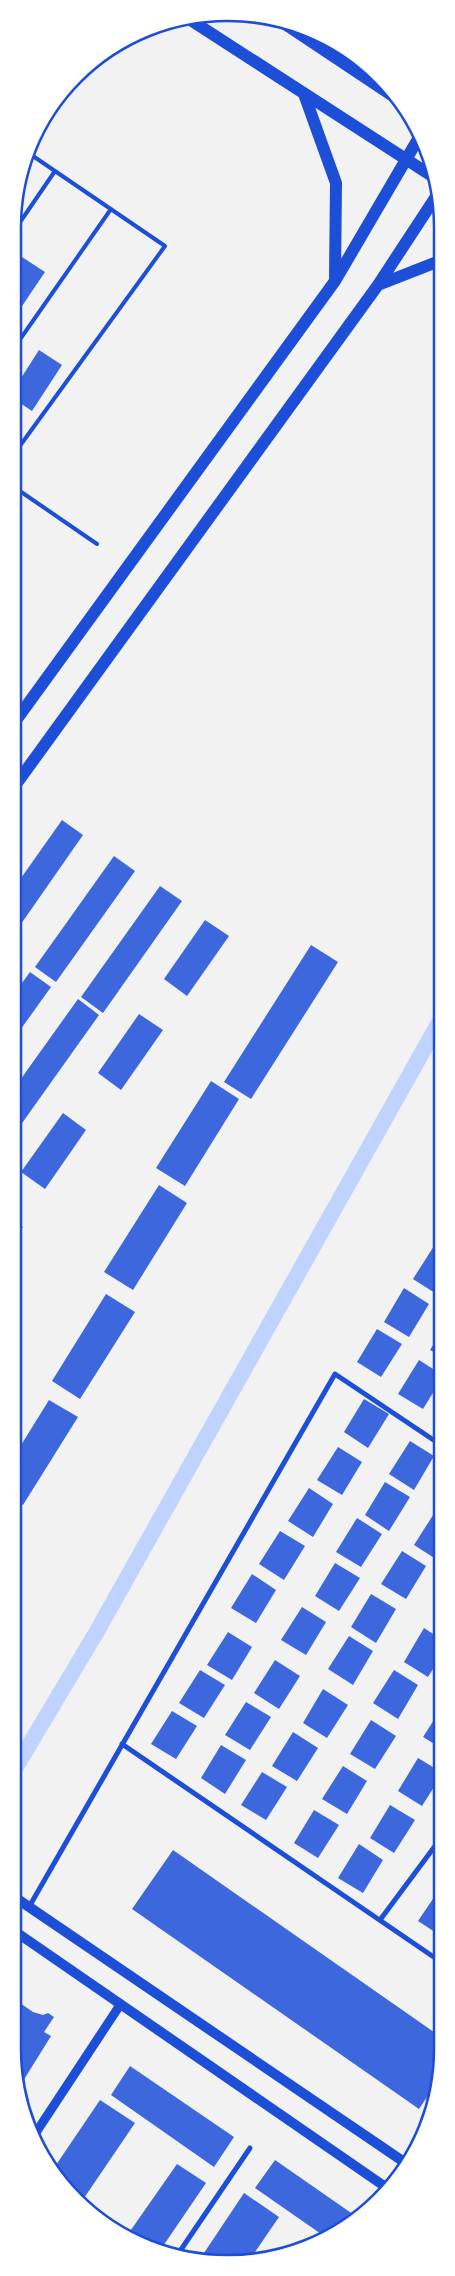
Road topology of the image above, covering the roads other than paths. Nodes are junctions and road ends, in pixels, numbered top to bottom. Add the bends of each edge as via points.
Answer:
1 (196, 24) edge
2 (302, 35) edge
3 (334, 57) junction
4 (343, 57) edge
5 (375, 84) edge
6 (304, 94) junction
7 (415, 143) edge
8 (34, 157) edge
9 (405, 159) junction
10 (55, 171) junction
11 (427, 173) edge
12 (432, 202) edge
13 (111, 209) junction
14 (22, 220) edge
15 (434, 263) edge
16 (335, 281) junction
17 (378, 285) junction
18 (21, 338) edge
19 (21, 444) edge
20 (21, 493) edge
21 (97, 544) dead end
22 (21, 713) edge
23 (21, 777) edge
24 (434, 1439) edge
25 (122, 1744) junction
26 (434, 1847) edge
27 (21, 1902) edge
28 (29, 1907) junction
29 (380, 1920) junction
30 (21, 1936) edge
31 (434, 1957) edge
32 (120, 2005) junction
33 (38, 2129) edge
34 (250, 2148) dead end
35 (401, 2160) edge
36 (382, 2185) edge
37 (181, 2250) edge

1 - 6 main road
2 - 3 main road
3 - 4 main road
3 - 5 main road
6 - 9 main road
6 - 16 main road via 336,183
7 - 9 main road
8 - 10 lane
9 - 11 main road
9 - 16 main road
10 - 13 lane
10 - 14 lane
12 - 17 main road
13 - 18 lane
13 - 19 lane via 165,246
15 - 17 main road
16 - 22 main road
17 - 23 main road
20 - 21 lane
24 - 25 street via 336,1374
25 - 28 street
25 - 29 street
26 - 29 street
27 - 28 main road
28 - 35 main road
29 - 31 street
30 - 32 main road
32 - 33 street
32 - 36 main road
34 - 37 street

